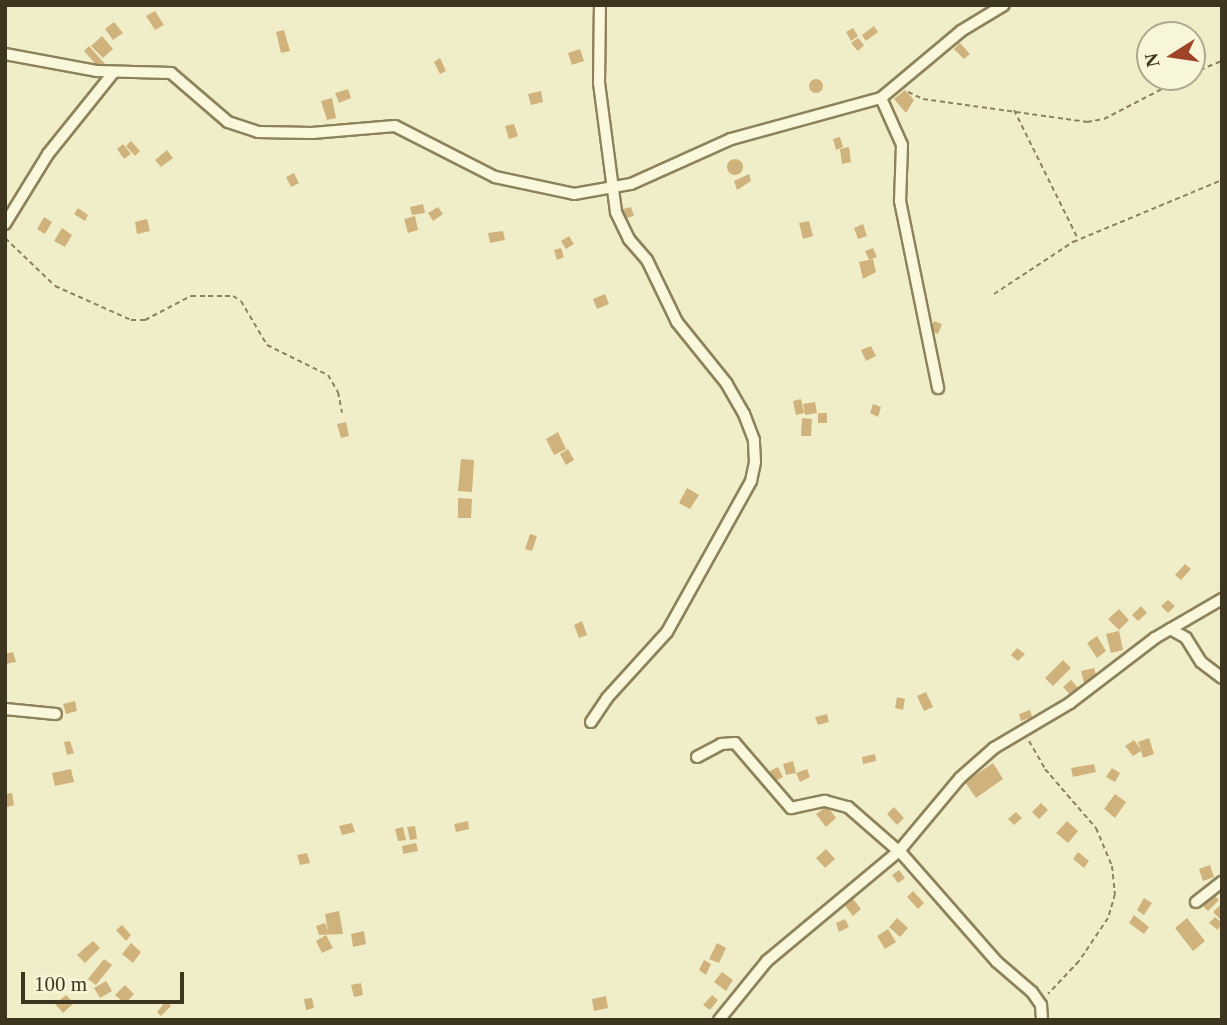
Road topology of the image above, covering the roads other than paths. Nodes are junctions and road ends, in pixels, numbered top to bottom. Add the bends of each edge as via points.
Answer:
1 (600, 5) edge
2 (1004, 5) edge
3 (5, 54) edge
4 (114, 72) junction
5 (881, 98) junction
6 (609, 187) junction
7 (5, 224) edge
8 (938, 388) dead end
9 (1222, 599) edge
10 (1170, 629) junction
11 (1222, 678) edge
12 (5, 709) edge
13 (56, 714) dead end
14 (591, 722) dead end
15 (697, 757) dead end
16 (899, 851) junction
17 (1222, 882) edge
18 (1196, 902) dead end
19 (719, 1020) edge
20 (1042, 1020) edge

1 - 6 street via 599,83
2 - 5 street via 961,31
3 - 4 street
4 - 6 street via 171,73 228,122 248,130 312,133 384,123 413,131 474,169 524,186 560,194
4 - 7 street via 48,153
5 - 6 street via 731,139 646,179
5 - 8 street via 902,145 900,201
6 - 14 street via 622,226 647,260 677,322 727,384 744,414 754,440 755,462 751,481 667,632
9 - 10 street
10 - 11 street via 1186,638 1201,662
10 - 16 street via 1070,703 1023,729 960,778
12 - 13 street
15 - 16 street via 721,744 734,743 792,808 825,801 844,804
16 - 19 street via 767,961
16 - 20 street via 997,962 1039,1000
17 - 18 street

